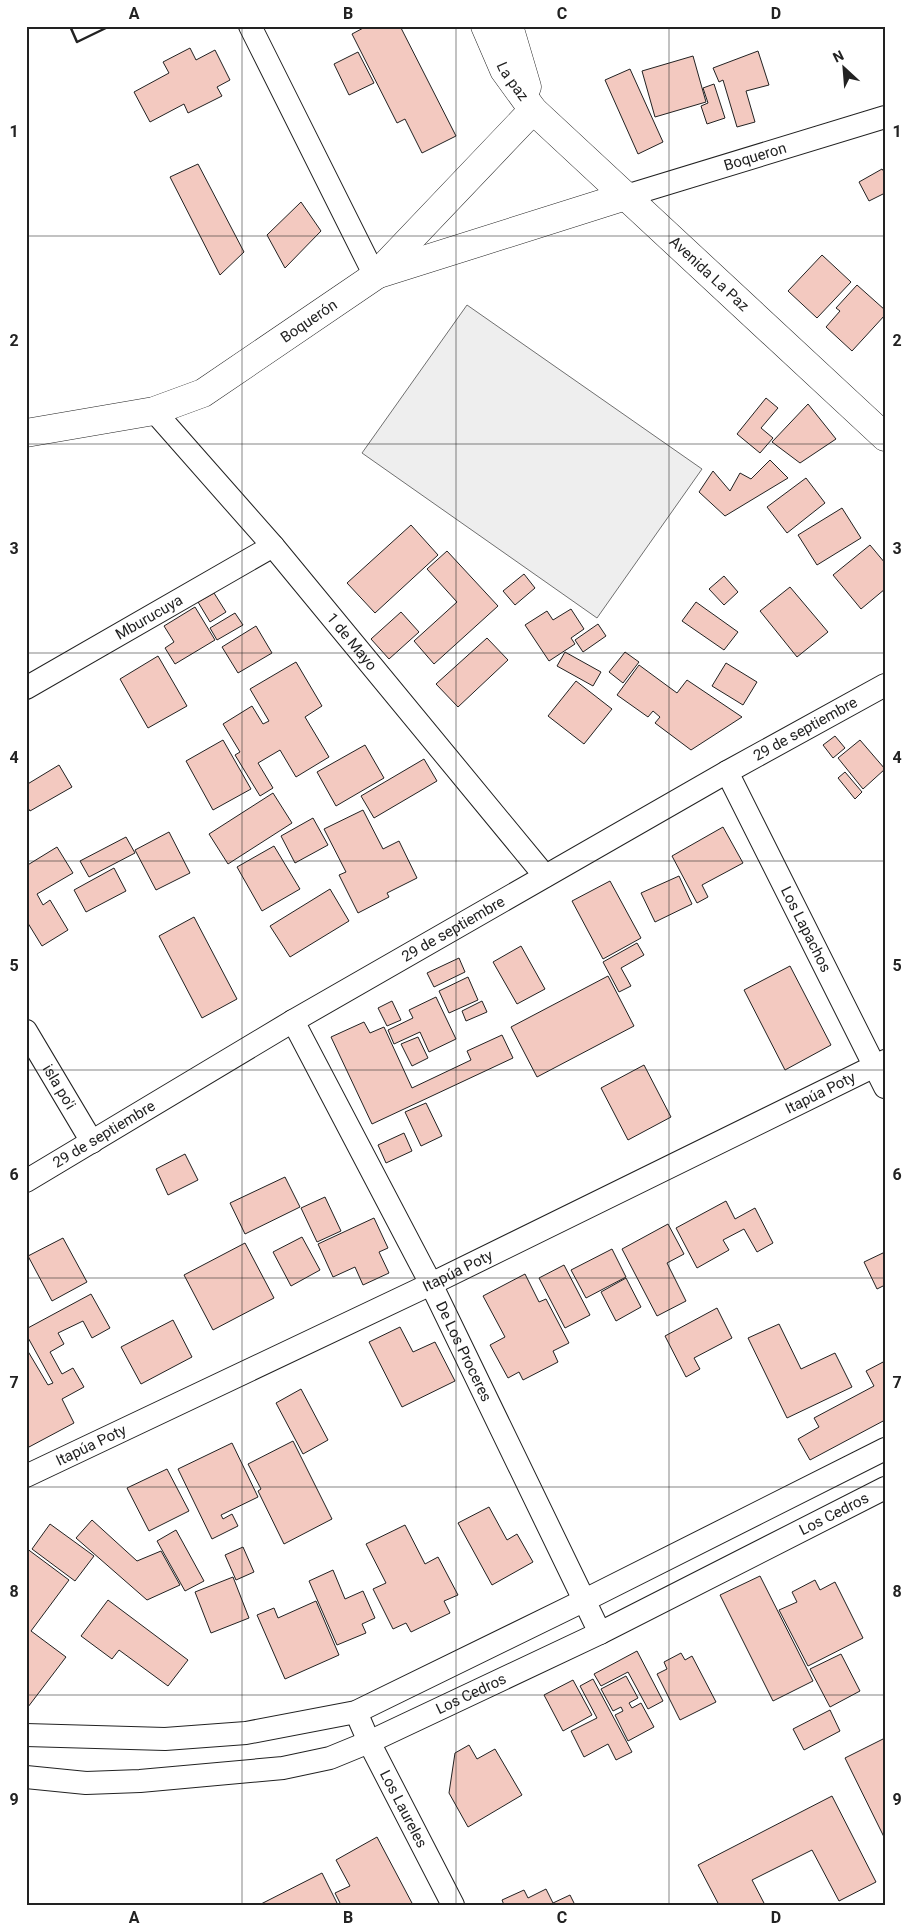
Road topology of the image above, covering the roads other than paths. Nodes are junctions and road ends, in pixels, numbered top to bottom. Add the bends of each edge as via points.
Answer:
1 (250, 26) edge
2 (497, 29) edge
3 (534, 110) junction
4 (885, 117) edge
5 (626, 196) junction
6 (375, 276) junction
7 (154, 411) junction
8 (26, 433) edge
9 (885, 437) edge
10 (273, 546) junction
11 (885, 684) edge
12 (26, 688) edge
13 (727, 772) junction
14 (545, 876) junction
15 (293, 1021) junction
16 (26, 1031) edge
17 (879, 1063) edge
18 (885, 1087) edge
19 (92, 1142) junction
20 (26, 1181) edge
21 (431, 1284) junction
22 (885, 1448) edge
23 (26, 1476) edge
24 (885, 1488) edge
25 (585, 1600) junction
26 (600, 1633) junction
27 (356, 1712) junction
28 (26, 1736) edge
29 (369, 1742) junction
30 (26, 1777) edge
31 (453, 1905) edge

1 - 6 street
2 - 3 street, La paz via 504,70
3 - 5 street, Avenida La Paz
3 - 6 street, Boquerón
4 - 5 street, Boqueron
5 - 6 street
5 - 9 street, Avenida La Paz
6 - 7 street, Boquerón via 202,393
7 - 8 street, Boquerón
7 - 10 street, 1 de Mayo
10 - 12 street, Mburucuya
10 - 14 street, 1 de Mayo
11 - 13 street, 29 de septiembre
13 - 14 street, 29 de septiembre
13 - 17 street, Los Lapachos
14 - 15 street, 29 de septiembre
15 - 19 street, 29 de septiembre
15 - 21 street, De Los Proceres
16 - 19 street, isla po'i
17 - 18 street, Los Lapachos
17 - 21 street, Itapúa Poty
19 - 20 street, 29 de septiembre
21 - 23 street, Itapúa Poty
21 - 25 street, De Los Proceres
22 - 25 street
24 - 26 street, Los Cedros
25 - 26 street, De Los Proceres
25 - 27 street
26 - 29 street, Los Cedros
27 - 28 street via 246,1733 174,1739
27 - 29 street, Los Laureles
29 - 30 street, Los Cedros via 330,1758 283,1768 131,1781 86,1782
29 - 31 street, Los Laureles

